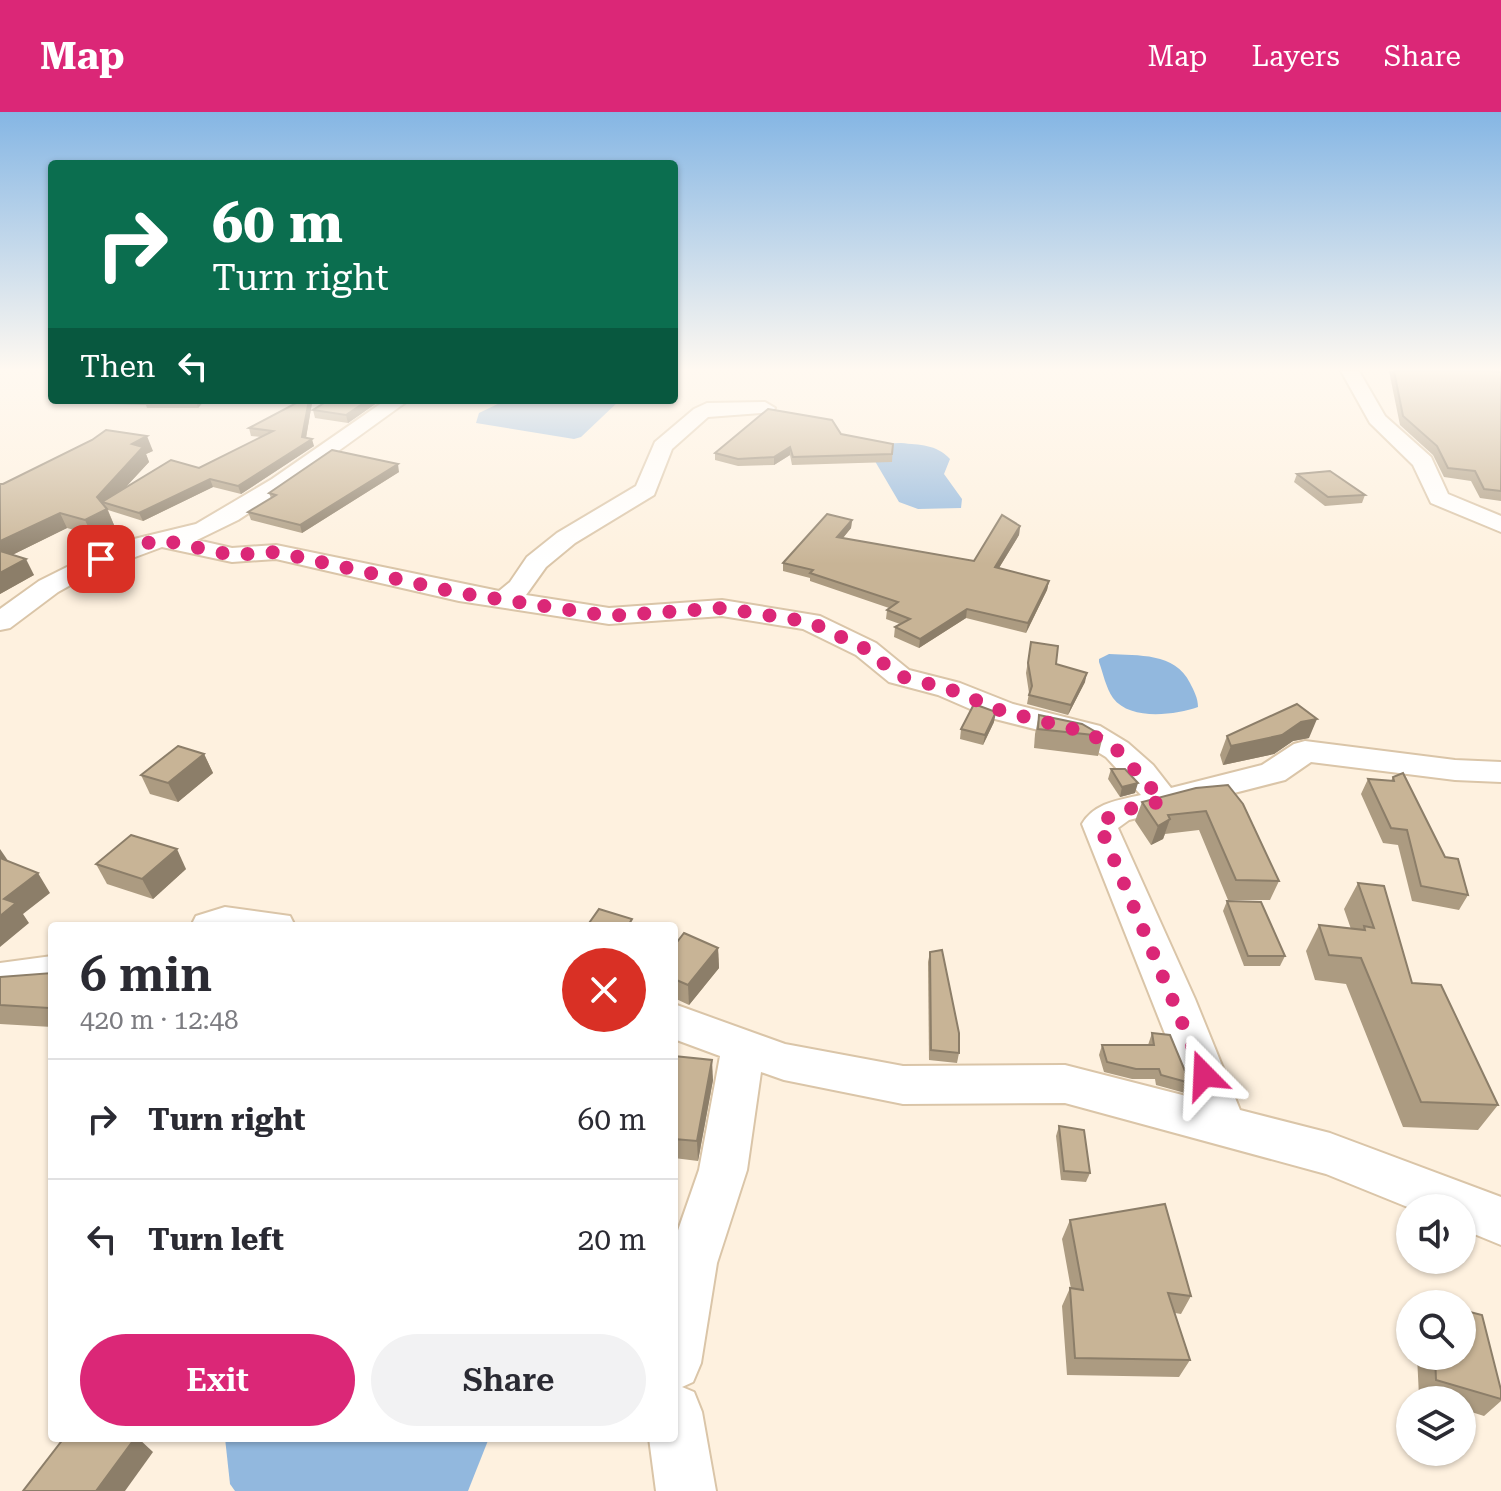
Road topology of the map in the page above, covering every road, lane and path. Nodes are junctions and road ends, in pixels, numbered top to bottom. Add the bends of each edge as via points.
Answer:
1 (351, 435) edge
2 (675, 435) edge
3 (1394, 435) edge
4 (1501, 525) edge
5 (162, 540) junction
6 (506, 599) junction
7 (0, 622) edge
8 (1501, 772) edge
9 (1163, 801) junction
10 (48, 973) edge
11 (0, 979) edge
12 (678, 1023) edge
13 (743, 1047) junction
14 (1223, 1125) junction
15 (1501, 1221) edge
16 (678, 1341) edge
17 (678, 1438) edge
18 (686, 1491) edge

1 - 5 street via 202,530
2 - 6 street via 662,446 646,490 566,538 536,562
3 - 4 street via 1423,462 1439,498
5 - 6 street via 232,555 276,552
5 - 7 street via 101,559 45,588
6 - 9 street via 609,616 722,608 810,622 866,649 899,676 1089,733 1117,750
8 - 9 street via 1305,751 1273,773
9 - 14 street via 1117,812 1099,824
10 - 11 street
12 - 13 street
13 - 14 street via 784,1062 903,1085 1065,1084
13 - 16 street via 723,1170 692,1263
14 - 15 street via 1330,1154
17 - 18 street

